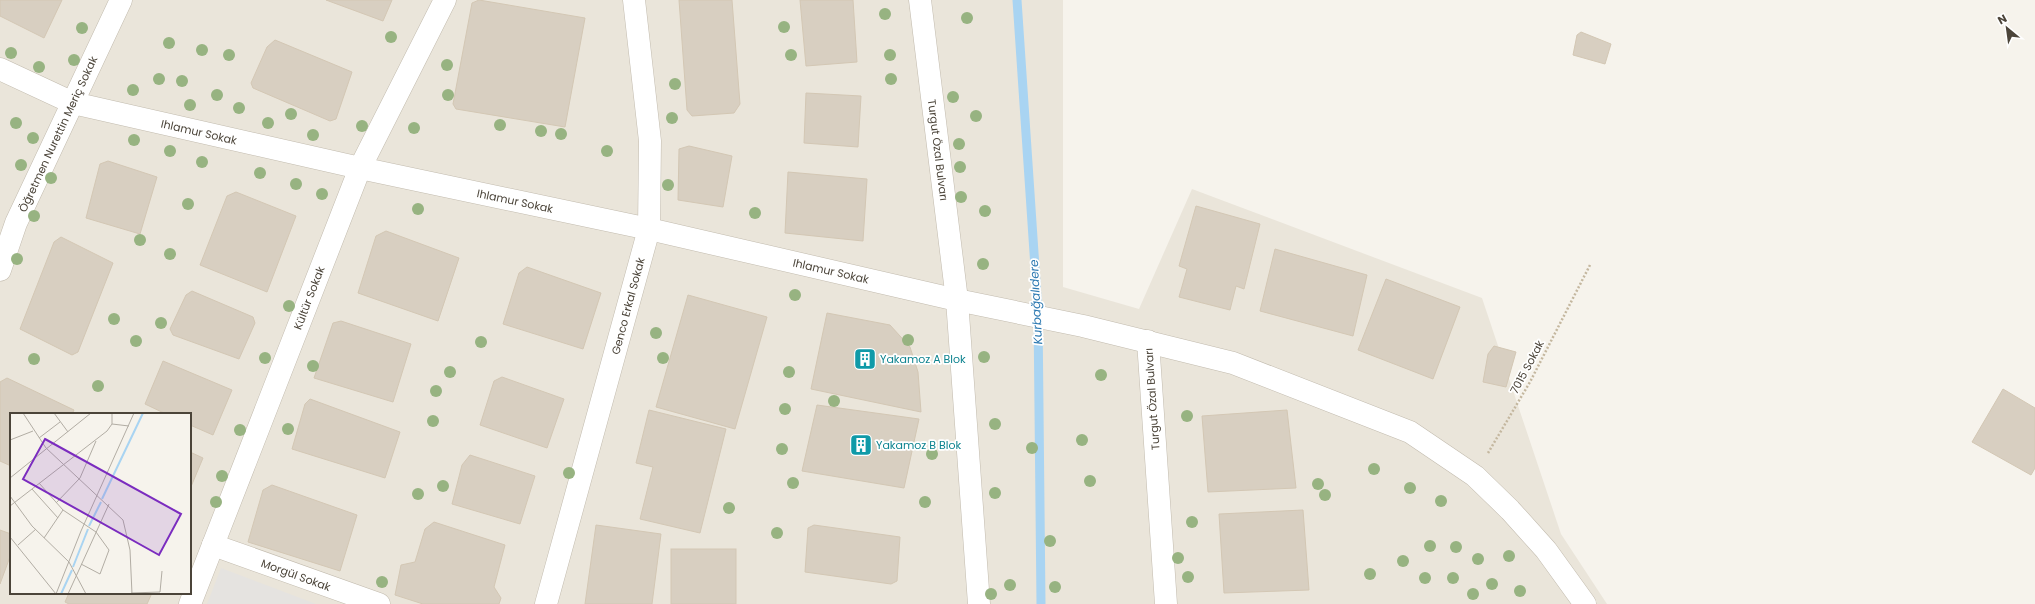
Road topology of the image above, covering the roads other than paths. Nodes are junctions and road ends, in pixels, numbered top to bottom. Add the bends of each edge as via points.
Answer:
1 (120, 0) edge
2 (445, 0) edge
3 (634, 0) edge
4 (920, 0) edge
5 (0, 69) edge
6 (73, 103) junction
7 (360, 168) junction
8 (649, 229) junction
9 (0, 270) edge
10 (957, 300) junction
11 (1148, 341) junction
12 (213, 545) junction
13 (190, 604) edge
14 (379, 604) edge
15 (546, 604) edge
16 (979, 604) edge
17 (1166, 604) edge
18 (1585, 604) edge

1 - 6 street, Öğretmen Nurettin Meriç Sokak
2 - 7 street, Kültür Sokak
3 - 8 street, Genco Erkal Sokak via 650,141
4 - 10 street, Turgut Özal Bulvarı
5 - 6 street, Ihlamur Sokak
6 - 7 street, Ihlamur Sokak
6 - 9 street, Öğretmen Nurettin Meriç Sokak via 16,223
7 - 8 street, Ihlamur Sokak
7 - 12 street, Kültür Sokak
8 - 10 street, Ihlamur Sokak
8 - 15 street, Genco Erkal Sokak
10 - 11 street, Turgut Özal Bulvarı
10 - 16 street, Turgut Özal Bulvarı
11 - 17 street, Turgut Özal Bulvarı
11 - 18 street via 1233,363 1410,432 1475,476 1510,510 1546,550
12 - 13 street, Kültür Sokak
12 - 14 street, Morgül Sokak

